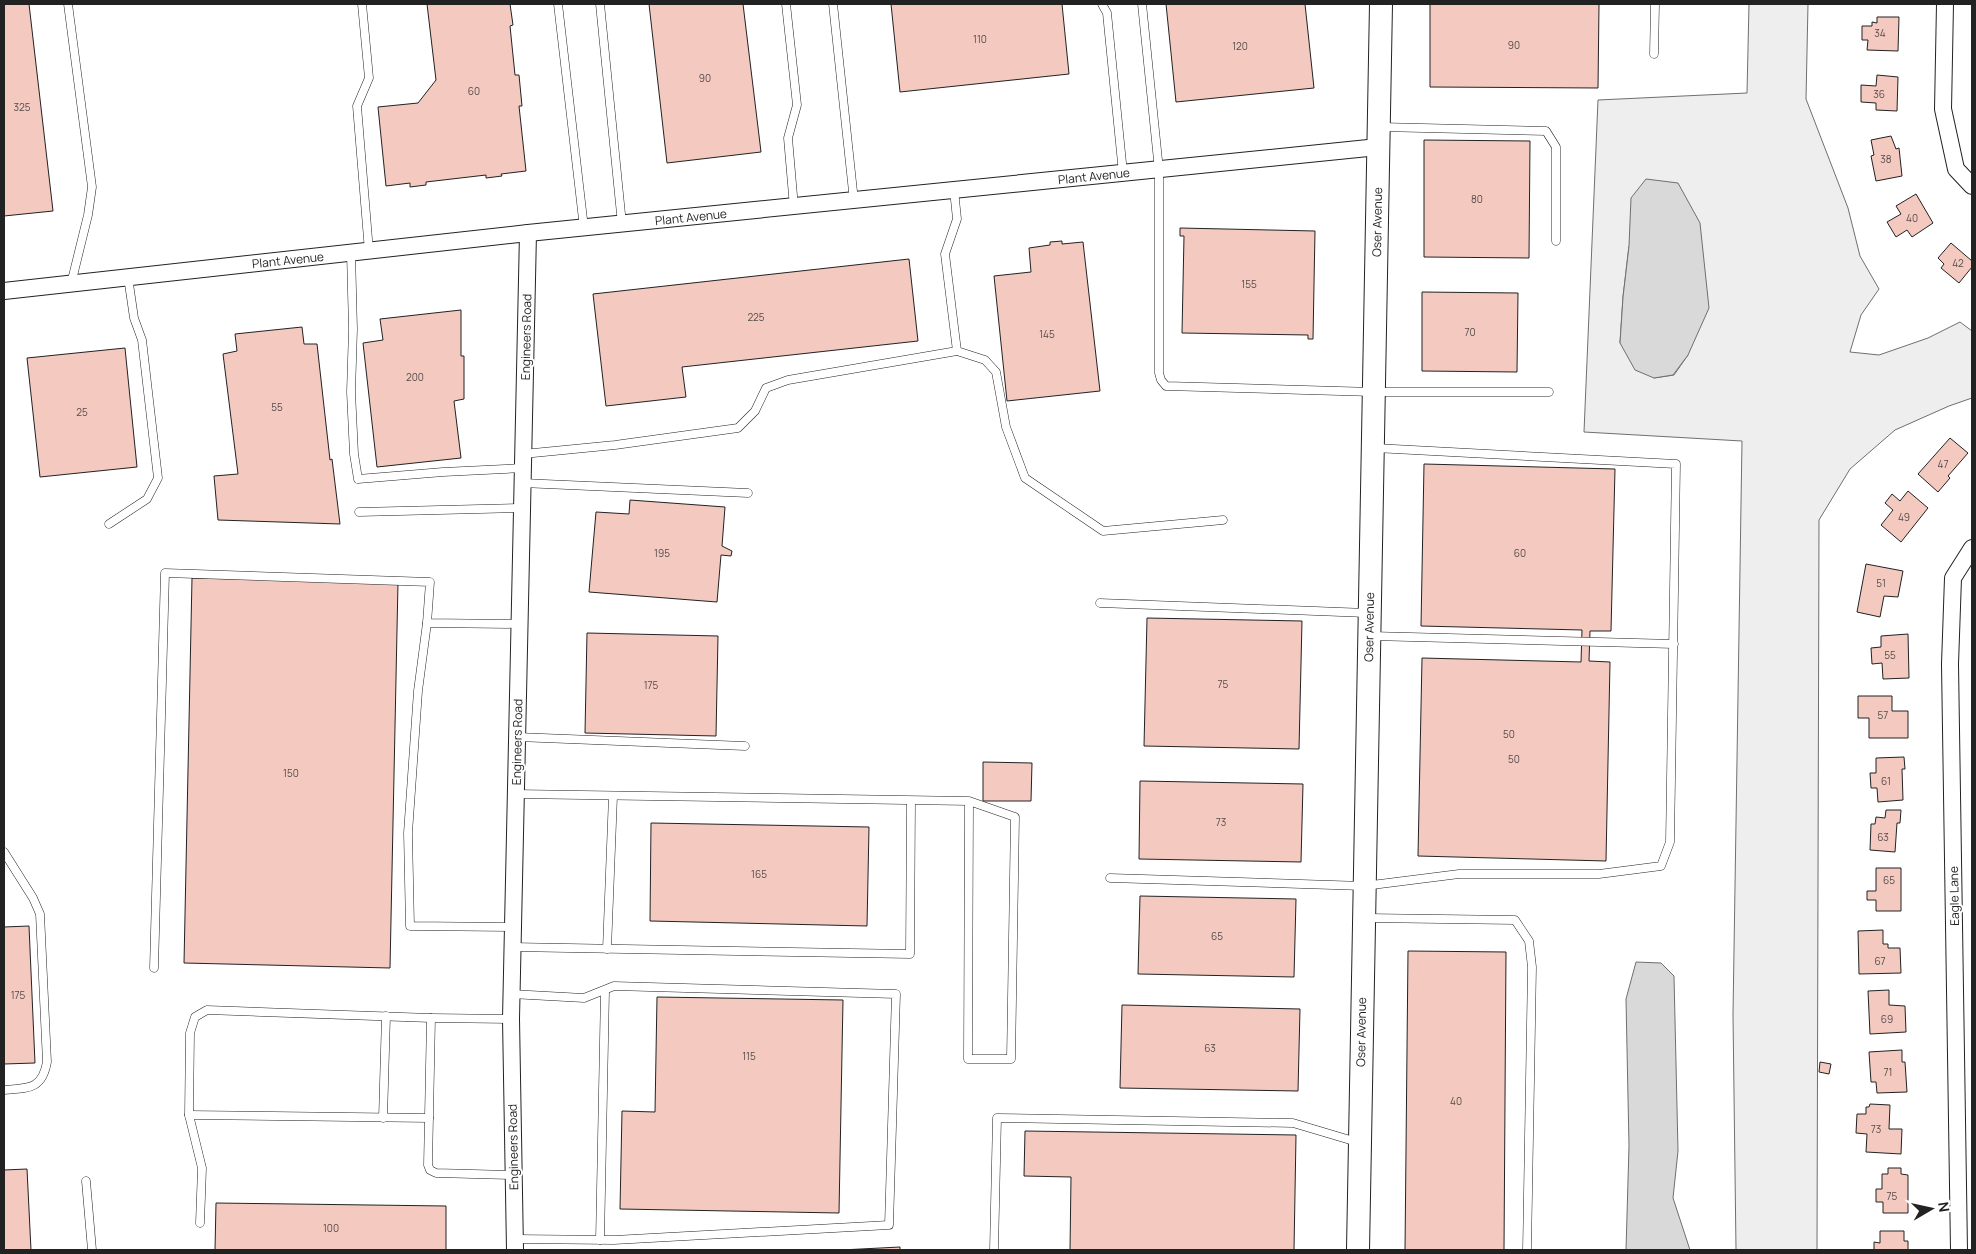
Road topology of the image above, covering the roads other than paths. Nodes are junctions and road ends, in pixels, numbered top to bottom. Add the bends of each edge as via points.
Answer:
1 (68, 4) edge
2 (362, 4) edge
3 (558, 4) edge
4 (600, 4) edge
5 (786, 4) edge
6 (834, 4) edge
7 (1102, 4) edge
8 (1142, 4) edge
9 (1381, 4) edge
10 (1655, 4) edge
11 (1946, 4) edge
12 (1654, 54) dead end
13 (1379, 137) junction
14 (1159, 170) junction
15 (1123, 173) junction
16 (1972, 186) edge
17 (954, 190) junction
18 (854, 200) junction
19 (794, 206) junction
20 (622, 224) junction
21 (584, 228) junction
22 (528, 234) junction
23 (1556, 241) dead end
24 (369, 251) junction
25 (351, 253) junction
26 (128, 277) junction
27 (70, 284) junction
28 (4, 291) edge
29 (958, 351) junction
30 (1374, 392) junction
31 (1549, 392) dead end
32 (1373, 448) junction
33 (523, 468) junction
34 (748, 493) dead end
35 (522, 508) junction
36 (359, 512) dead end
37 (1223, 520) dead end
38 (109, 524) dead end
39 (1972, 548) edge
40 (1100, 603) dead end
41 (1369, 613) junction
42 (427, 623) junction
43 (520, 624) junction
44 (1369, 636) junction
45 (1674, 644) junction
46 (517, 737) junction
47 (745, 746) dead end
48 (516, 794) junction
49 (613, 796) junction
50 (911, 801) junction
51 (969, 801) junction
52 (4, 852) edge
53 (1110, 878) dead end
54 (1364, 886) junction
55 (1363, 918) junction
56 (513, 927) junction
57 (512, 947) junction
58 (606, 949) junction
59 (154, 968) dead end
60 (605, 991) junction
61 (512, 994) junction
62 (386, 1016) junction
63 (431, 1018) junction
64 (511, 1019) junction
65 (4, 1090) edge
66 (189, 1114) junction
67 (383, 1118) junction
68 (429, 1118) junction
69 (1359, 1143) junction
70 (513, 1175) junction
71 (86, 1181) dead end
72 (1966, 1199) edge
73 (200, 1223) dead end
74 (600, 1240) junction
75 (515, 1245) edge
76 (92, 1250) edge
77 (994, 1250) edge
78 (1358, 1250) edge
79 (1527, 1250) edge
80 (1959, 1250) edge

1 - 27 lane via 92,187
2 - 24 lane via 369,78 357,106
3 - 21 lane
4 - 20 lane
5 - 19 lane via 796,105 788,138
6 - 18 lane
7 - 15 lane via 1107,13
8 - 14 lane
9 - 13 street, Oser Avenue
10 - 12 lane
11 - 16 street via 1943,109 1956,168
13 - 14 street, Plant Avenue
13 - 23 lane via 1546,132 1556,147
13 - 30 street, Oser Avenue
14 - 15 street, Plant Avenue
14 - 30 lane via 1159,373 1166,386
15 - 17 street, Plant Avenue
17 - 18 street, Plant Avenue
17 - 29 lane via 957,219 945,254
18 - 19 street, Plant Avenue
19 - 20 street, Plant Avenue
20 - 21 street, Plant Avenue
21 - 22 street, Plant Avenue
22 - 24 street, Plant Avenue
22 - 33 street, Engineers Road
24 - 25 street, Plant Avenue
25 - 26 street, Plant Avenue
25 - 33 lane via 351,392 358,479
26 - 27 street, Plant Avenue
26 - 38 lane via 134,318 142,340 158,478 147,499
27 - 28 street, Plant Avenue
29 - 33 lane via 788,380 766,388 755,411 738,428 616,445
29 - 37 lane via 985,360 996,372 1006,427 1025,478 1103,531
30 - 31 lane
30 - 32 street, Oser Avenue
32 - 41 street, Oser Avenue
32 - 45 lane via 1676,464
33 - 34 lane
33 - 35 street, Engineers Road
35 - 36 lane
35 - 43 street, Engineers Road
39 - 72 street, Eagle Lane via 1953,578 1950,664
40 - 41 lane
41 - 44 street, Oser Avenue
42 - 43 lane
42 - 56 lane via 418,691 408,833 410,926
42 - 59 lane via 430,582 165,573
43 - 46 street, Engineers Road
44 - 45 lane
44 - 54 street, Oser Avenue
45 - 54 lane via 1670,842 1661,866 1599,874 1459,874
46 - 47 lane
46 - 48 street, Engineers Road
48 - 49 lane
48 - 56 street, Engineers Road
49 - 50 lane
49 - 58 lane
50 - 51 lane
50 - 58 lane via 910,954
51 - 51 lane via 968,1059 1012,1059 1015,817
52 - 65 lane via 40,914 48,1062 45,1077 38,1083
53 - 54 lane
54 - 55 street, Oser Avenue
55 - 69 street, Oser Avenue
55 - 79 lane via 1515,920 1529,941 1532,967
56 - 57 street, Engineers Road
57 - 58 lane
57 - 61 street, Engineers Road
60 - 61 lane via 584,998
60 - 74 lane
60 - 74 lane via 614,986 896,994 889,1225
61 - 64 street, Engineers Road
62 - 63 lane
62 - 66 lane via 207,1010 195,1017 190,1034
62 - 67 lane
63 - 64 lane
63 - 68 lane
64 - 70 street, Engineers Road
66 - 67 lane
66 - 73 lane via 202,1168
67 - 68 lane
68 - 70 lane via 430,1170 436,1173
69 - 77 lane via 1293,1123 997,1118
69 - 78 street, Oser Avenue
70 - 75 street, Engineers Road
71 - 76 lane
72 - 80 street, Eagle Lane
74 - 75 lane

